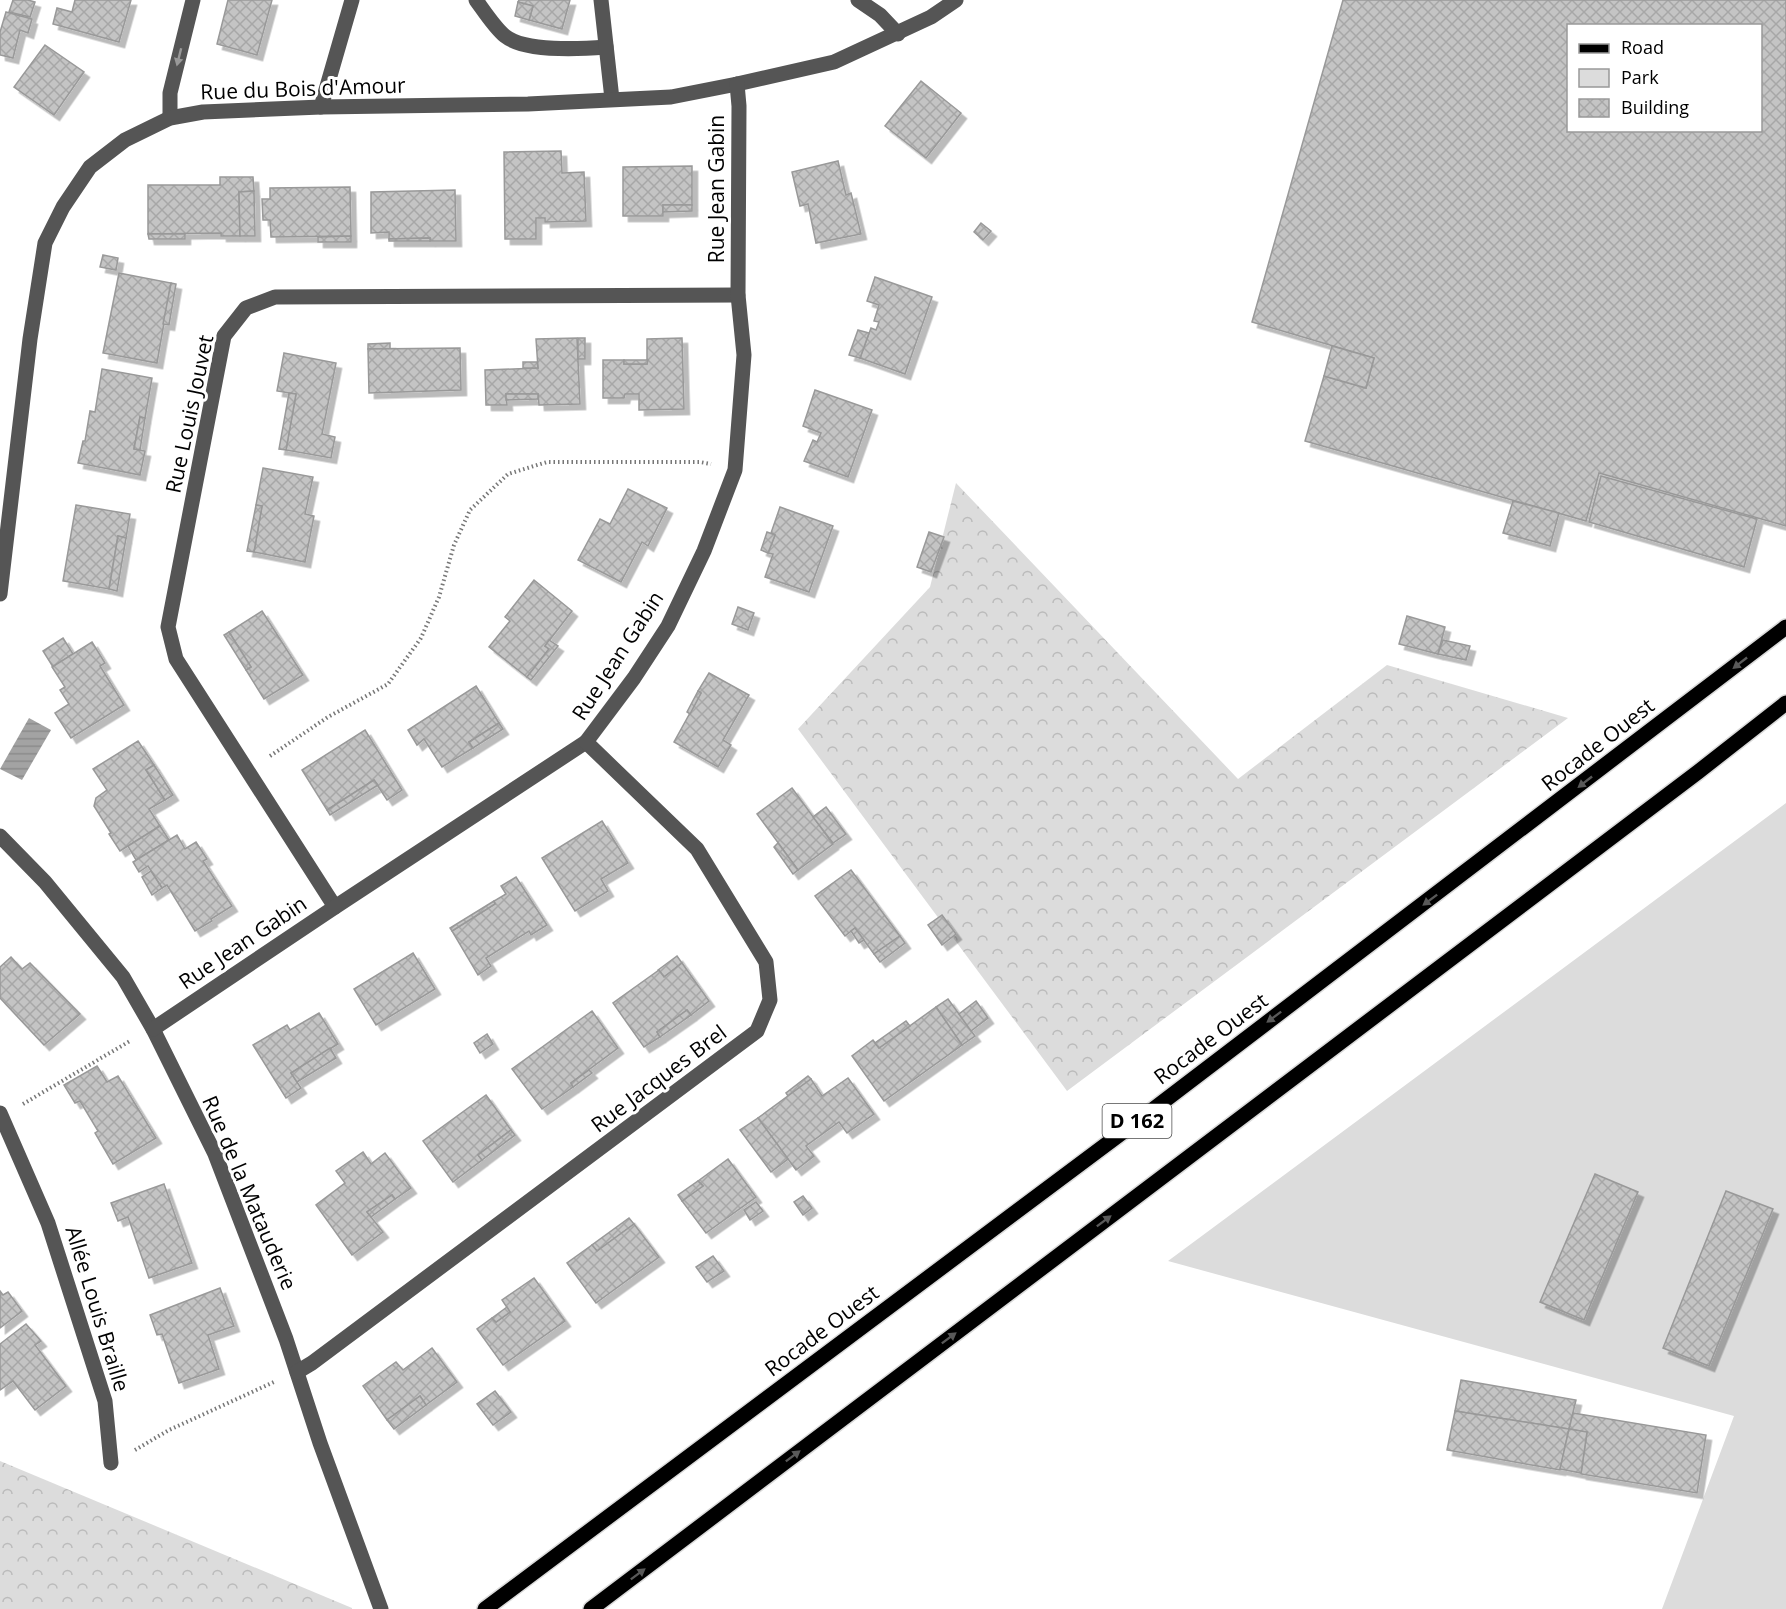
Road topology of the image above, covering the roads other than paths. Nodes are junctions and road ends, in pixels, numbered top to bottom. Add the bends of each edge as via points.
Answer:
1 (193, 0) edge
2 (352, 0) edge
3 (476, 0) edge
4 (601, 0) edge
5 (858, 0) edge
6 (956, 0) edge
7 (898, 34) junction
8 (606, 47) junction
9 (737, 84) junction
10 (612, 99) junction
11 (321, 107) junction
12 (170, 118) junction
13 (738, 295) junction
14 (0, 594) edge
15 (1786, 627) edge
16 (1786, 703) edge
17 (586, 742) junction
18 (0, 836) edge
19 (335, 907) junction
20 (153, 1029) junction
21 (1, 1115) edge
22 (297, 1372) junction
23 (111, 1463) road end
24 (381, 1609) edge
25 (485, 1609) edge
26 (591, 1609) edge

1 -> 12 street via 170,93
2 - 11 street
3 - 8 street via 506,37 523,44 571,50
4 - 8 street
5 - 7 street
6 - 7 street, Rue du Bois d'Amour
7 - 9 street, Rue du Bois d'Amour via 834,62
8 - 10 street
9 - 10 street, Rue du Bois d'Amour via 671,97
9 - 13 street, Rue Jean Gabin
10 - 11 street, Rue du Bois d'Amour
11 - 12 street, Rue du Bois d'Amour via 203,112
12 - 14 street, Rue du Bois d'Amour via 125,140 90,167 45,243
13 - 17 street, Rue Jean Gabin via 744,355 735,470 705,551 668,626
13 - 19 street, Rue Louis Jouvet via 275,297 246,308 224,336 168,627 176,659
15 -> 25 main road, Rocade Ouest / D 162 via 1170,1097
26 -> 16 main road, D 162
17 - 19 street, Rue Jean Gabin
17 - 22 street, Rue Jacques Brel via 697,849 766,962 770,1000 758,1031
18 - 20 street, Rue de la Matauderie via 45,882 123,977
19 - 20 street, Rue Jean Gabin
20 - 22 street, Rue de la Matauderie via 215,1154
21 - 23 street, Allée Louis Braille via 48,1223 105,1401
22 - 24 street, Rue de la Matauderie

